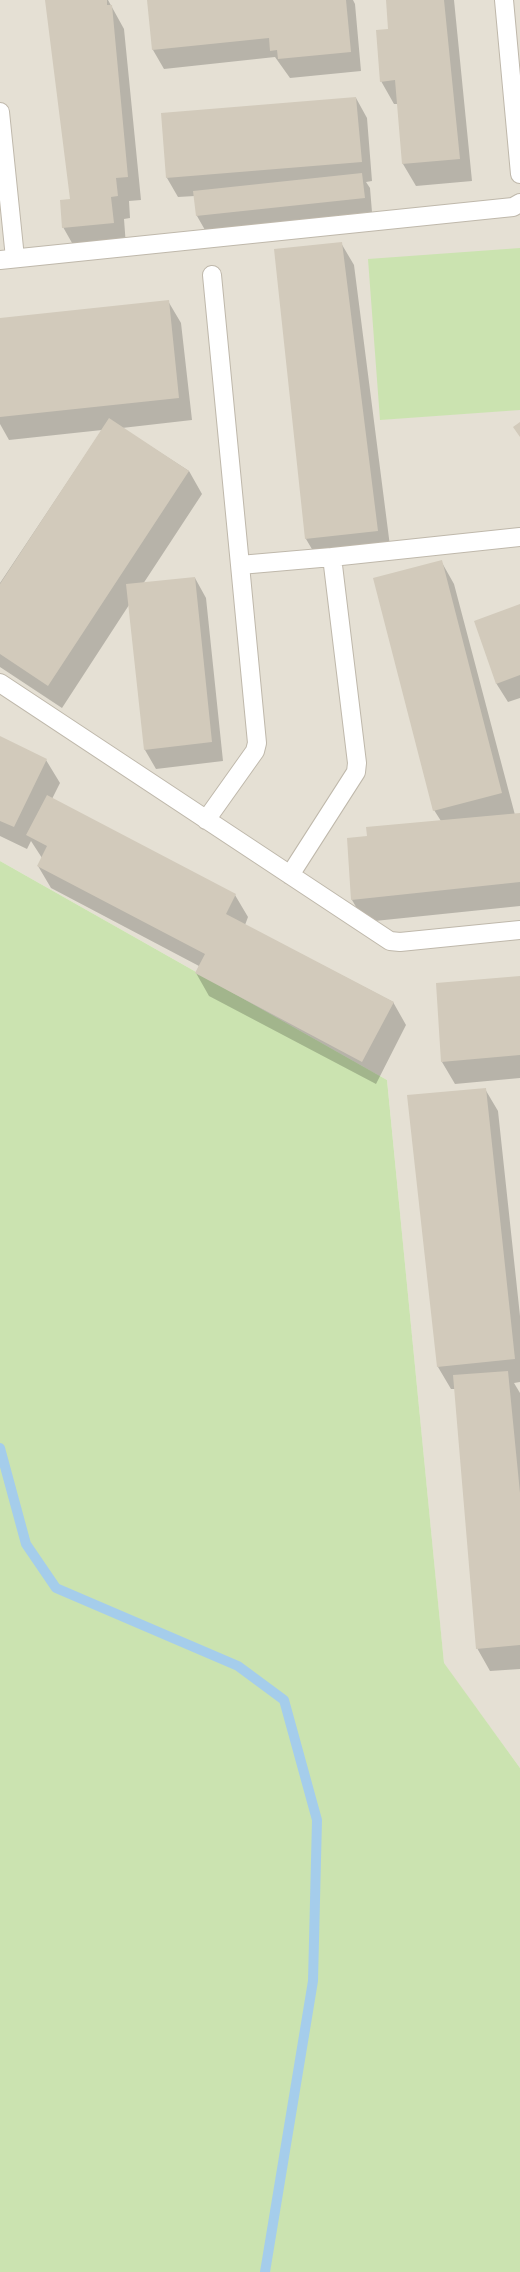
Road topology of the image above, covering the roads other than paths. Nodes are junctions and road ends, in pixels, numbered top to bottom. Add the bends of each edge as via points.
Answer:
1 (504, 0) edge
2 (0, 112) edge
3 (520, 174) edge
4 (520, 203) edge
5 (8, 259) edge
6 (212, 275) dead end
7 (520, 537) edge
8 (332, 557) junction
9 (240, 565) junction
10 (0, 683) edge
11 (206, 820) junction
12 (290, 875) junction
13 (520, 930) edge

1 - 3 lane
2 - 5 lane
4 - 5 lane via 513,207
6 - 9 lane
7 - 8 lane
8 - 9 lane
8 - 12 lane via 356,772
9 - 11 lane via 257,743 255,751
10 - 11 lane
11 - 12 lane
12 - 13 lane via 390,941

